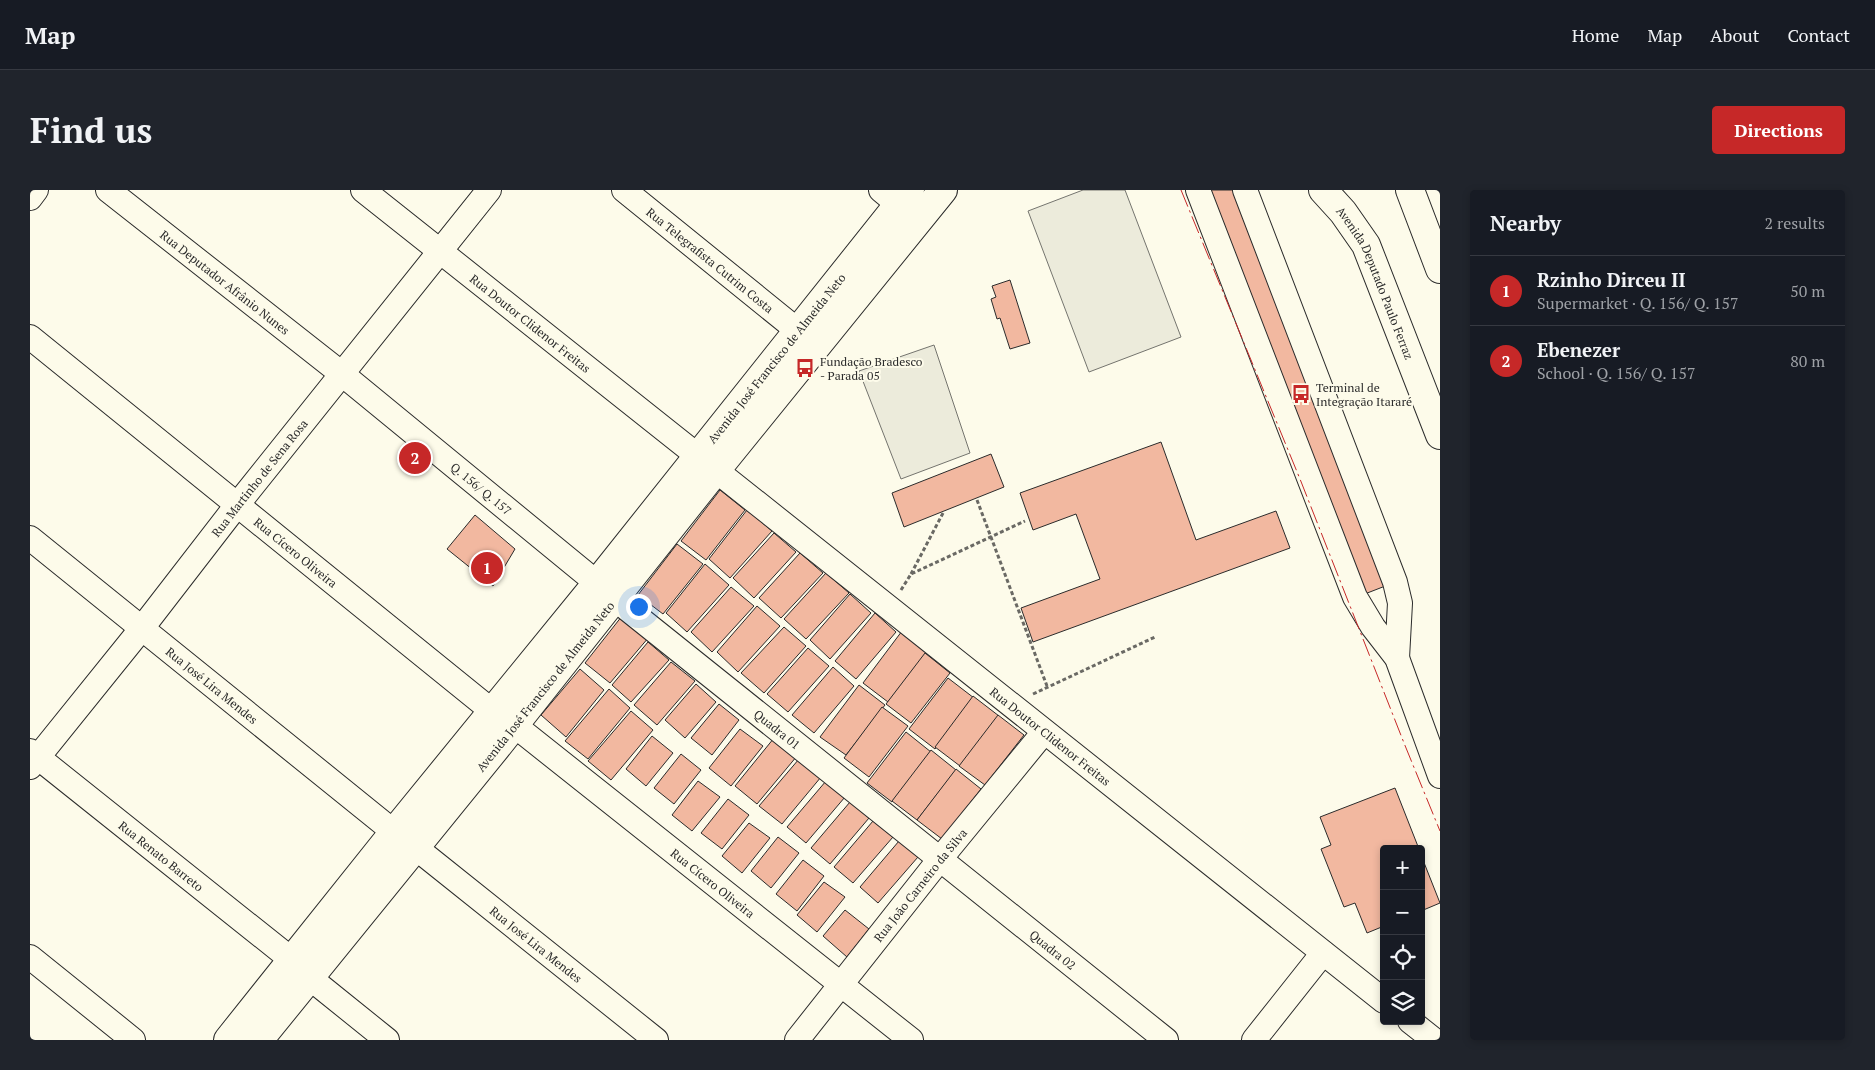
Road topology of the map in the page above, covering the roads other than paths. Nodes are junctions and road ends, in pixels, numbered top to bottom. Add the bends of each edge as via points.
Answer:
1 (36, 190) edge
2 (108, 190) edge
3 (363, 190) edge
4 (489, 190) edge
5 (624, 190) edge
6 (943, 190) edge
7 (1198, 190) edge
8 (1245, 190) edge
9 (1323, 190) edge
10 (1410, 190) edge
11 (897, 195) edge
12 (30, 198) edge
13 (1433, 233) edge
14 (439, 251) junction
15 (1440, 268) edge
16 (797, 330) junction
17 (30, 337) edge
18 (342, 374) junction
19 (1440, 435) edge
20 (708, 462) junction
21 (237, 505) junction
22 (30, 538) edge
23 (606, 591) junction
24 (142, 628) junction
25 (1397, 658) junction
26 (503, 718) junction
27 (1044, 732) junction
28 (33, 758) edge
29 (1440, 776) edge
30 (405, 840) junction
31 (940, 859) junction
32 (1322, 953) junction
33 (30, 957) edge
34 (301, 969) junction
35 (841, 984) junction
36 (1380, 998) edge
37 (1415, 1025) edge
38 (133, 1040) edge
39 (228, 1040) edge
40 (259, 1040) edge
41 (387, 1040) edge
42 (656, 1040) edge
43 (798, 1040) edge
44 (911, 1040) edge
45 (1166, 1040) edge
46 (1254, 1040) edge
47 (1434, 1040) edge

1 - 12 street
2 - 18 street, Rua Deputador Afrânio Nunes
3 - 14 street, Rua Doutor Clidenor Freitas
4 - 14 street, Rua Martinho de Sena Rosa
5 - 16 street, Rua Telegrafista Cutrim Costa
6 - 20 main road, Avenida José Francisco de Almeida Neto
7 - 25 street via 1355,597
8 - 25 street via 1395,582 1400,603
9 - 19 main road, Avenida Deputado Paulo Ferraz via 1366,245
10 - 13 main road
11 - 16 main road, Avenida José Francisco de Almeida Neto
13 - 15 main road
14 - 18 street, Rua Martinho de Sena Rosa
14 - 20 street, Rua Doutor Clidenor Freitas
16 - 20 main road, Avenida José Francisco de Almeida Neto
17 - 21 street, Rua Cícero Oliveira
18 - 21 street, Rua Martinho de Sena Rosa
18 - 23 street, Q. 156/ Q. 157
20 - 23 main road, Avenida José Francisco de Almeida Neto
20 - 27 street, Rua Doutor Clidenor Freitas
21 - 24 street, Rua Martinho de Sena Rosa
21 - 26 street, Rua Cícero Oliveira
22 - 24 street, Rua José Lira Mendes
23 - 26 main road, Avenida José Francisco de Almeida Neto
23 - 31 street, Quadra 01
24 - 28 street, Rua Martinho de Sena Rosa
24 - 30 street, Rua José Lira Mendes
25 - 29 street
26 - 30 main road, Avenida José Francisco de Almeida Neto
26 - 35 street, Rua Cícero Oliveira
27 - 31 street, Rua João Carneiro da Silva
27 - 32 street, Rua Doutor Clidenor Freitas
28 - 34 street, Rua Renato Barreto
30 - 34 main road, Avenida José Francisco de Almeida Neto
30 - 42 street, Rua José Lira Mendes
31 - 35 street, Rua João Carneiro da Silva
31 - 45 street, Quadra 02
32 - 36 street, Rua Doutor Clidenor Freitas
32 - 46 street
33 - 38 street
34 - 39 main road, Avenida José Francisco de Almeida Neto
34 - 40 main road, Avenida José Francisco de Almeida Neto
34 - 41 street, Rua Renato Barreto
35 - 43 street, Rua João Carneiro da Silva
35 - 44 street, Rua Cícero Oliveira
37 - 47 street

